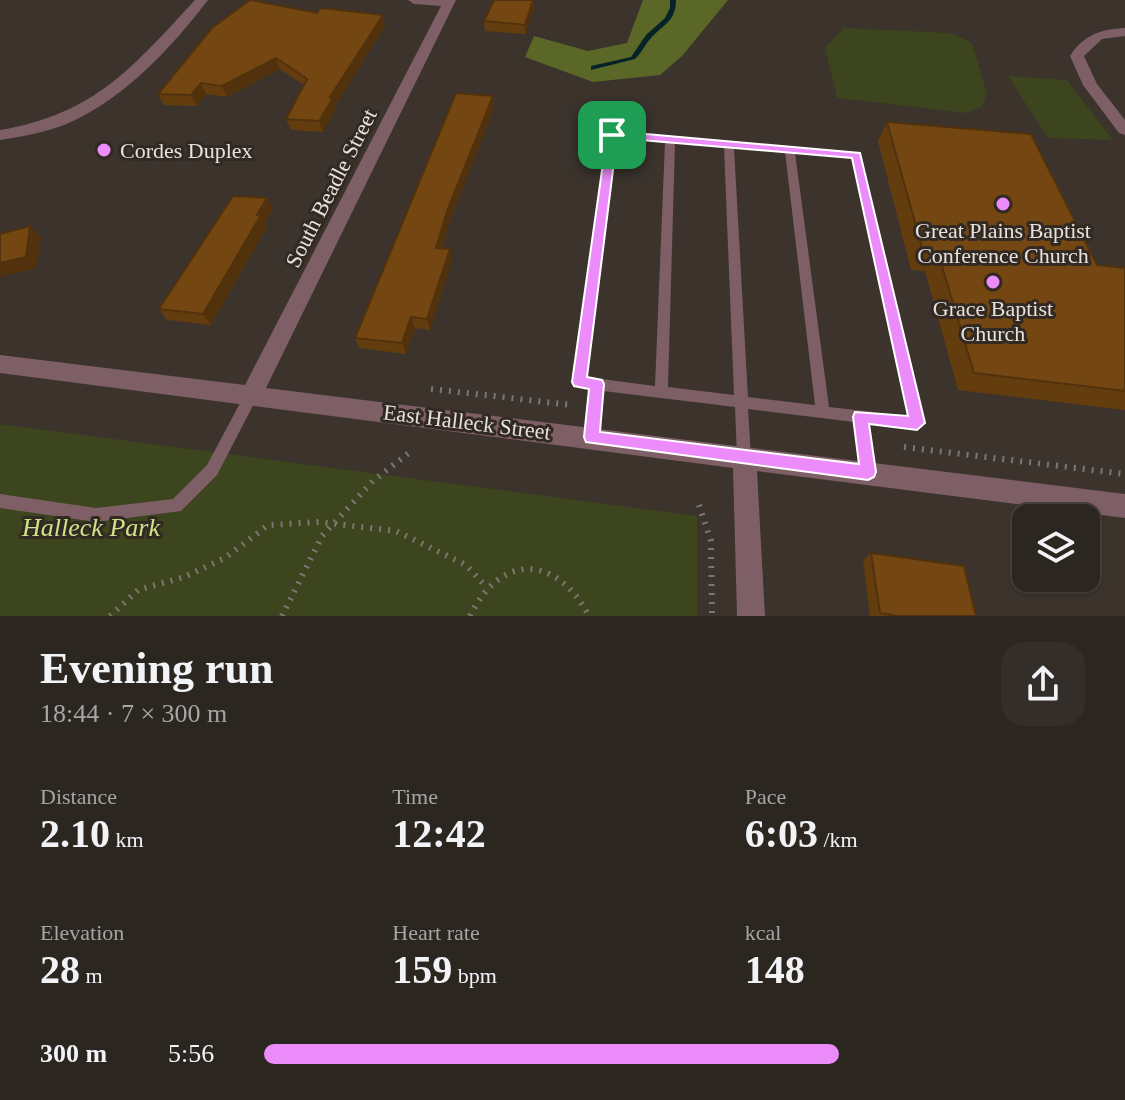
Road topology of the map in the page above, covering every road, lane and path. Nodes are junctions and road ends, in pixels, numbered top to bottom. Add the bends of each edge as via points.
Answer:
1 (202, 0) edge
2 (414, 0) edge
3 (449, 1) edge
4 (1125, 32) edge
5 (1125, 130) edge
6 (0, 135) edge
7 (670, 140) junction
8 (729, 144) junction
9 (790, 150) junction
10 (0, 364) edge
11 (597, 384) junction
12 (661, 392) junction
13 (251, 396) junction
14 (742, 404) junction
15 (823, 412) junction
16 (860, 417) junction
17 (591, 437) junction
18 (410, 452) dead end
19 (744, 457) junction
20 (868, 472) junction
21 (0, 501) edge
22 (699, 505) dead end
23 (1125, 506) edge
24 (333, 524) junction
25 (487, 588) junction
26 (110, 616) edge
27 (282, 616) edge
28 (470, 616) edge
29 (589, 616) edge
30 (712, 616) edge
31 (751, 616) edge

1 - 6 street via 114,93 58,122
2 - 3 street
3 - 13 street, South Beadle Street
4 - 5 street via 1094,36 1077,56 1090,85
7 - 8 lane
7 - 11 lane via 612,135 579,382
7 - 12 lane
8 - 9 lane
8 - 14 lane
9 - 15 lane
9 - 16 lane via 857,155 917,423
10 - 13 street, East Halleck Street
11 - 12 lane
11 - 17 lane
12 - 14 lane
13 - 17 street, East Halleck Street
13 - 21 lane via 212,470 176,506 96,515
14 - 15 lane
14 - 19 lane
15 - 16 lane
16 - 20 lane
17 - 19 street, East Halleck Street
18 - 24 path via 373,481
19 - 20 street, East Halleck Street
19 - 31 street
20 - 23 street, East Halleck Street
22 - 30 path via 711,541
24 - 25 path via 396,531 466,565
24 - 26 path via 268,525 225,558 138,590
24 - 27 path
25 - 28 path
25 - 29 path via 514,570 552,572 569,583

